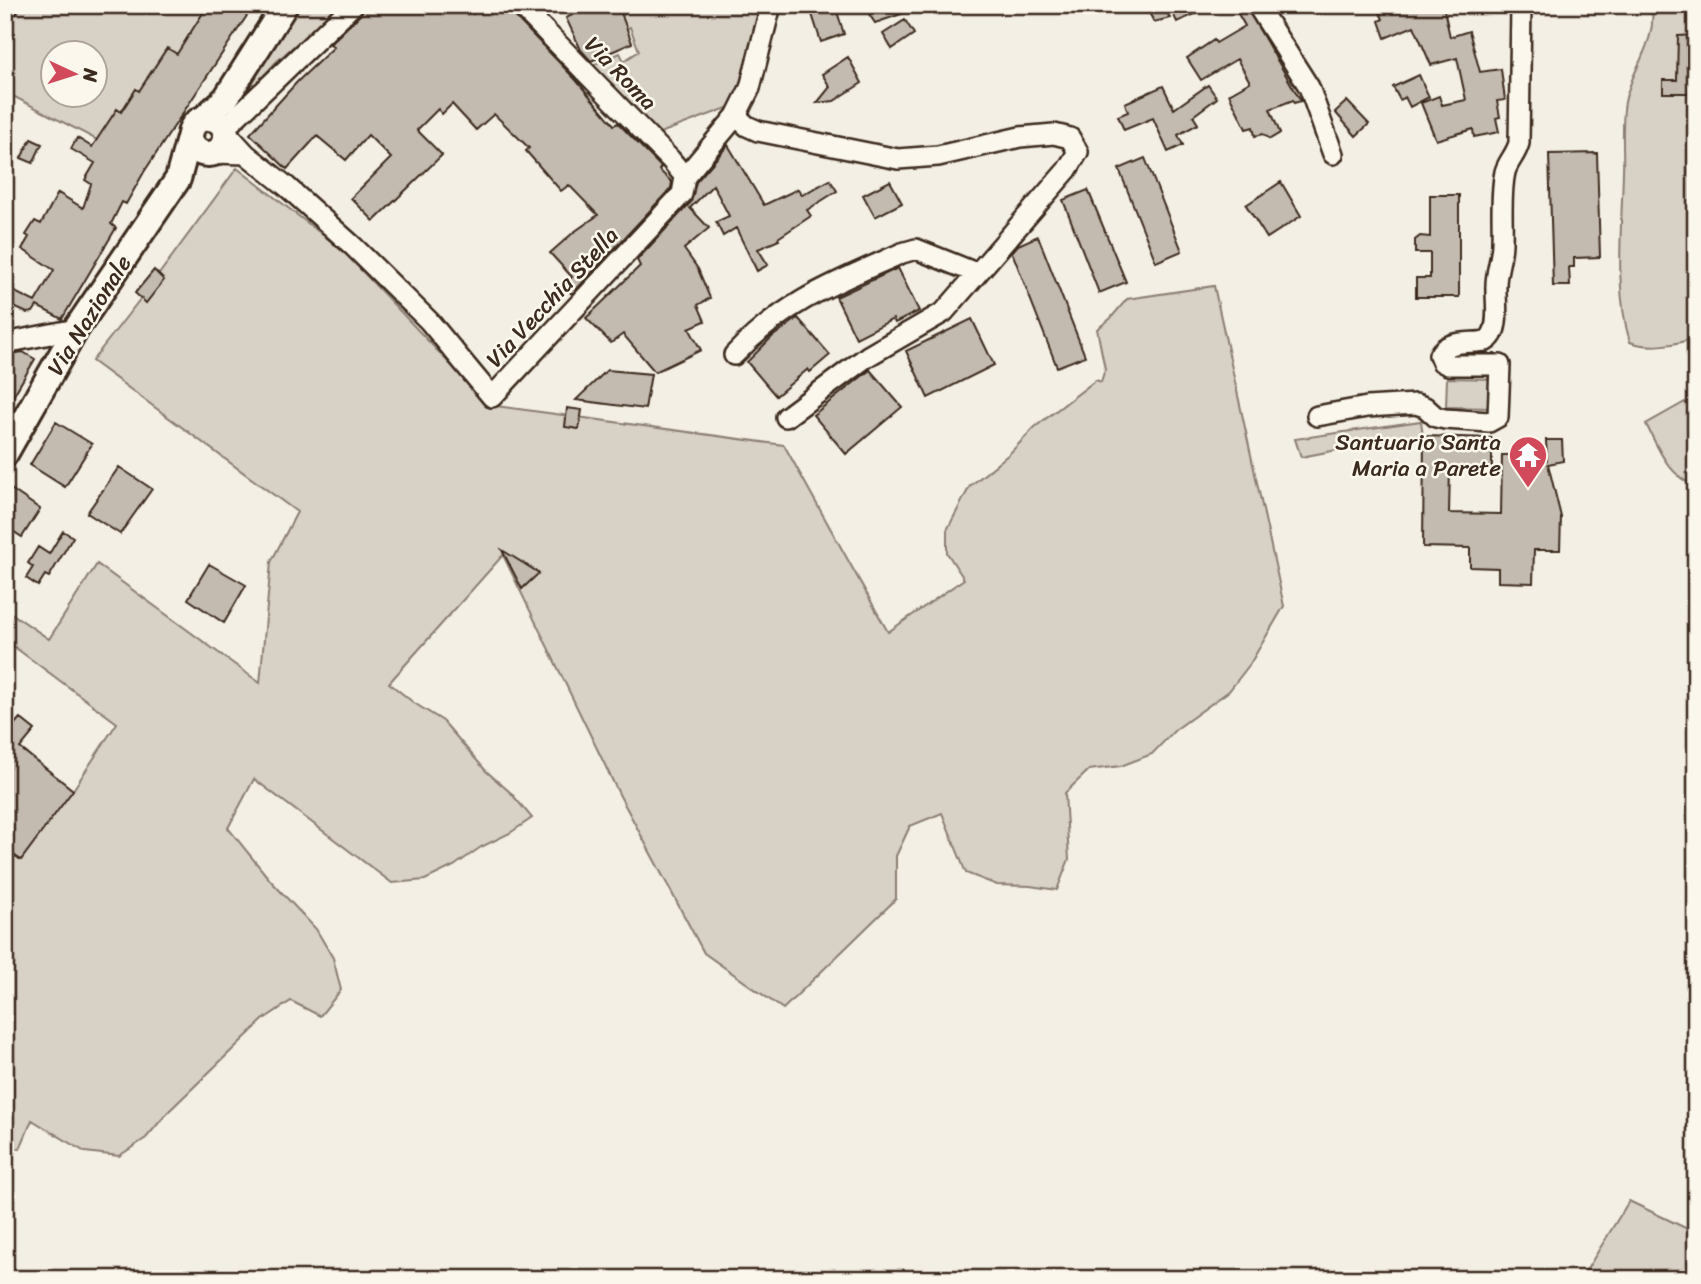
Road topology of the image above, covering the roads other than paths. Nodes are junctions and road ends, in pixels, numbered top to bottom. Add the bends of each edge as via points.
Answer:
1 (285, 5) edge
2 (353, 5) edge
3 (520, 5) edge
4 (771, 5) edge
5 (1257, 5) edge
6 (1521, 5) edge
7 (736, 116) junction
8 (213, 127) junction
9 (212, 153) junction
10 (246, 154) junction
11 (1333, 154) dead end
12 (685, 177) junction
13 (178, 179) junction
14 (976, 273) junction
15 (76, 329) junction
16 (5, 343) edge
17 (734, 355) dead end
18 (1317, 416) dead end
19 (786, 417) dead end
20 (5, 454) edge

1 - 8 main road, Via Nazionale via 226,98
2 - 8 street
3 - 12 street, Via Roma
4 - 7 street, Via Vecchia Stella via 750,88
5 - 11 street via 1309,87
6 - 18 street via 1519,143 1504,178 1495,327 1486,341 1450,345 1439,355 1448,365 1500,365 1498,417 1489,422 1445,419 1416,404
7 - 12 street, Via Vecchia Stella
7 - 14 street via 758,131 898,159 938,156 1020,137 1054,134 1070,138 1078,152 1067,170
8 - 9 main road via 192,144 201,152
8 - 10 street, Via Vecchia Stella
8 - 13 main road, Via Nazionale
9 - 10 street
9 - 13 main road, Via Nazionale
10 - 12 street, Via Vecchia Stella via 353,246 429,321 492,397 682,194
13 - 15 main road, Via Nazionale
14 - 17 street via 916,249 902,253 808,295 752,335
14 - 19 street via 944,312 868,356
15 - 16 street
15 - 20 main road, Via Nazionale

